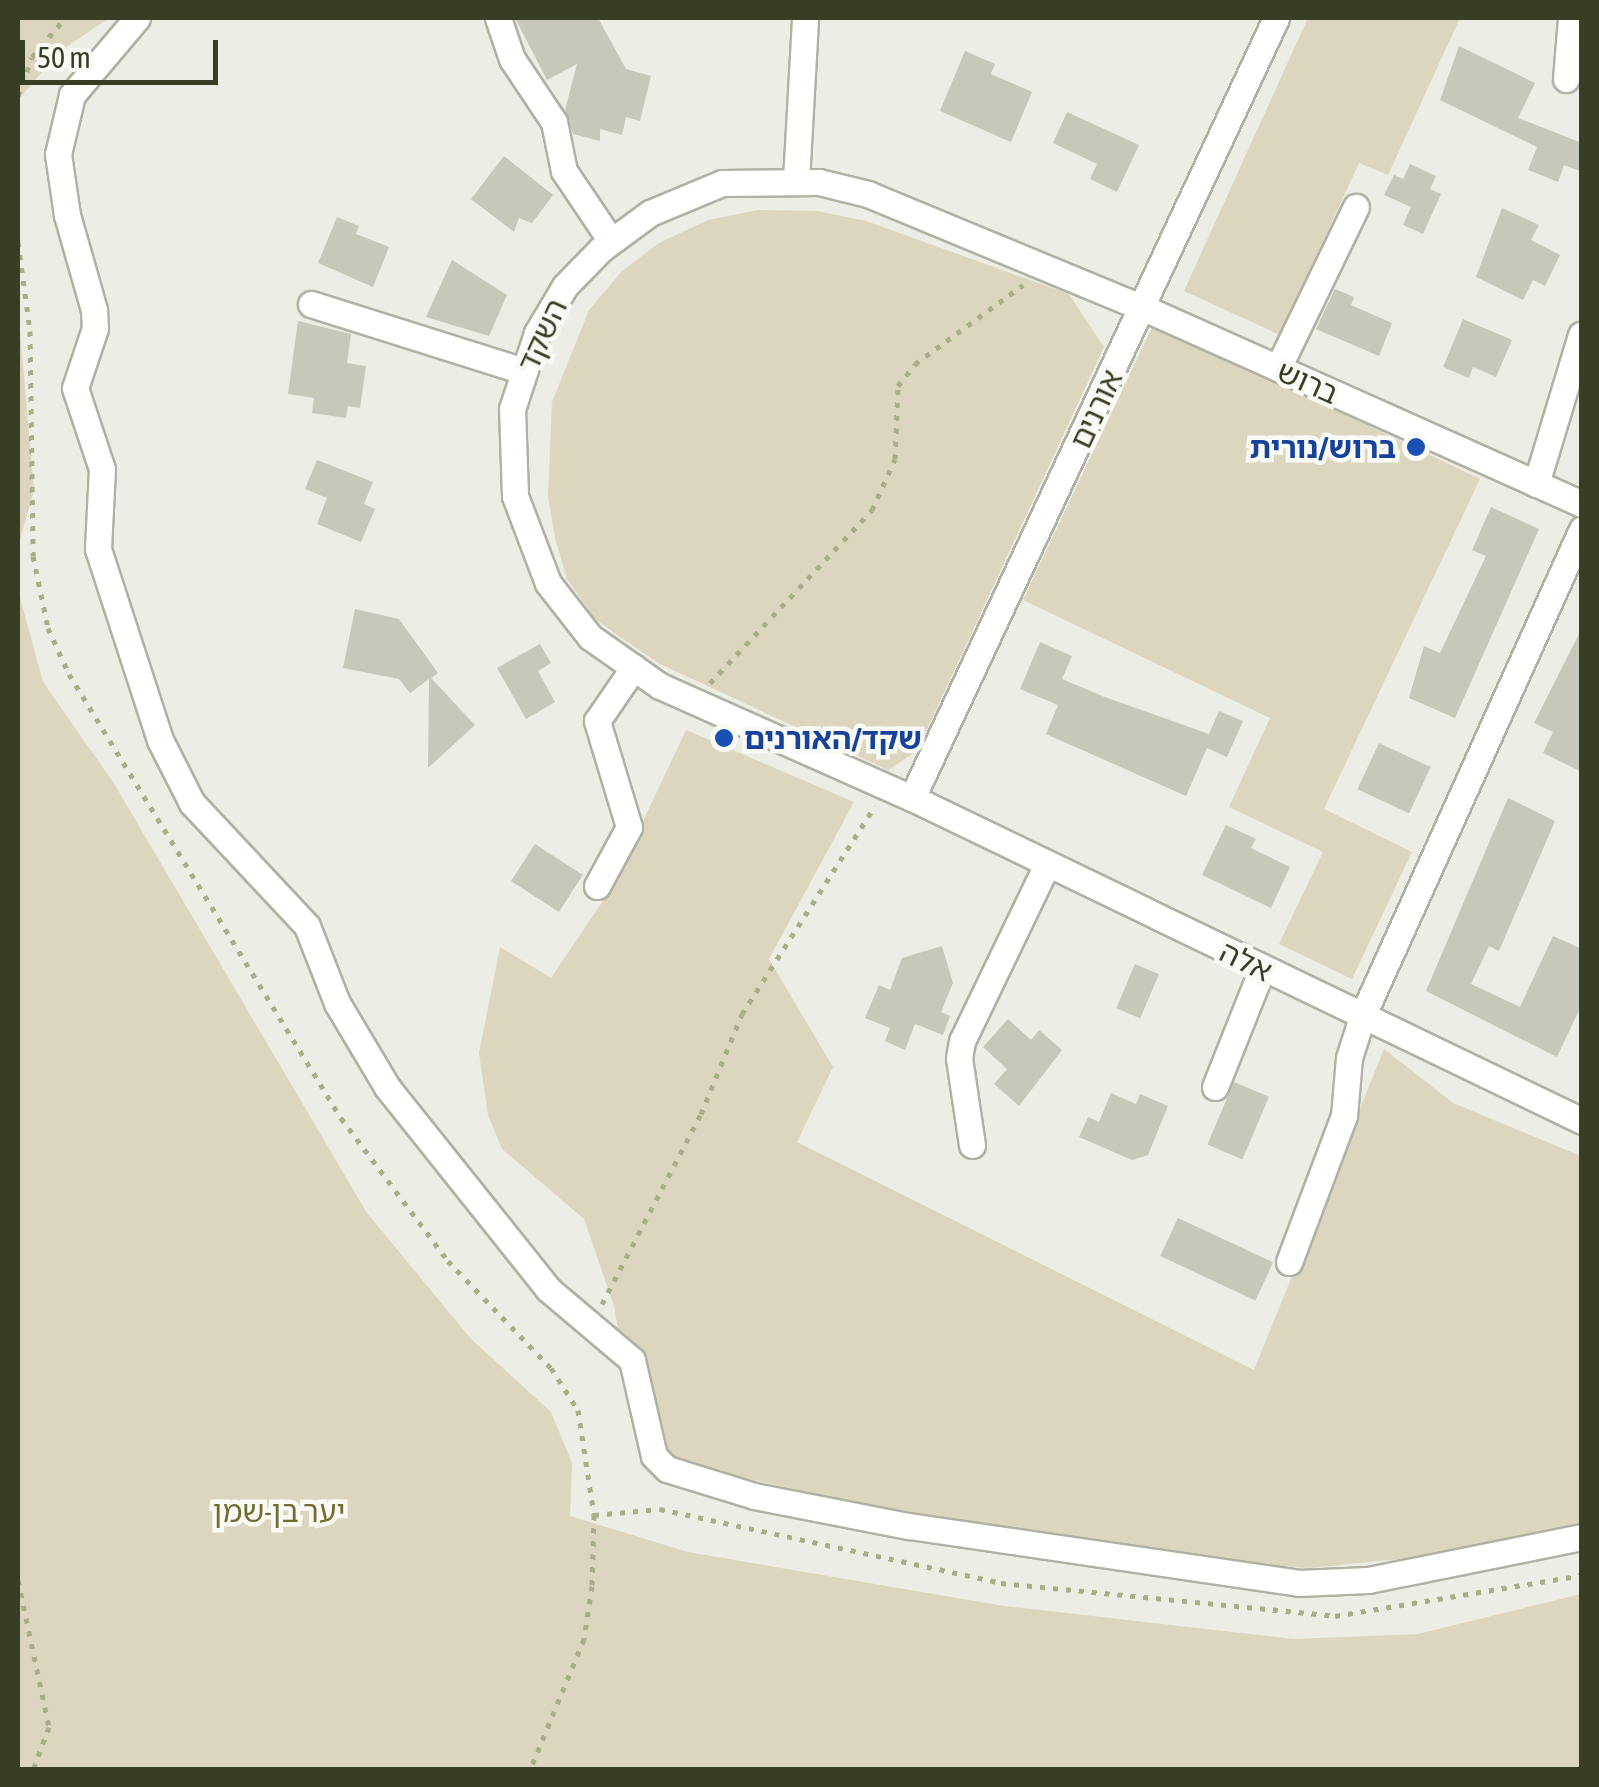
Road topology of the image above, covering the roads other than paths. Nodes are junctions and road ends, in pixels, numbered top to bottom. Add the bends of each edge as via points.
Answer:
1 (137, 18) edge
2 (498, 18) edge
3 (805, 18) edge
4 (1276, 18) edge
5 (1571, 18) edge
6 (1566, 79) dead end
7 (796, 181) junction
8 (1356, 207) dead end
9 (611, 241) junction
10 (310, 304) dead end
11 (1143, 308) junction
12 (1581, 335) edge
13 (1278, 368) junction
14 (522, 370) junction
15 (1536, 484) junction
16 (1582, 504) edge
17 (1582, 529) edge
18 (634, 668) junction
19 (912, 798) junction
20 (1047, 864) junction
21 (598, 886) dead end
22 (1262, 969) junction
23 (1362, 1017) junction
24 (1214, 1087) dead end
25 (1578, 1110) edge
26 (972, 1145) dead end
27 (1289, 1262) dead end
28 (1582, 1537) edge

1 - 28 street via 72,95 58,154 66,215 94,310 95,328 75,388 102,470 98,550 126,618 160,740 192,803 307,926 337,1003 387,1087 490,1222 591,1330 632,1360 646,1437 667,1469 754,1496 910,1526 1299,1583 1368,1580
2 - 9 street via 512,59 554,122 564,170
3 - 7 street
4 - 11 street, אורנים
5 - 6 street
7 - 9 street, השקד via 722,184 682,196
7 - 11 street, השקד via 868,194
8 - 13 street
9 - 14 street, השקד via 565,286
10 - 14 street
11 - 13 street, ברוש
11 - 19 street, אורנים
12 - 15 street
13 - 15 street, ברוש
14 - 18 street, השקד via 510,452 526,539 548,583 590,637
15 - 16 street, ברוש
17 - 23 street
18 - 19 street, השקד
18 - 21 street via 597,721 629,828
19 - 20 street, אלה
20 - 22 street, אלה
20 - 26 street via 962,1041 958,1058
22 - 23 street, אלה
22 - 24 street
23 - 25 street, אלה
23 - 27 street via 1348,1058 1344,1116

